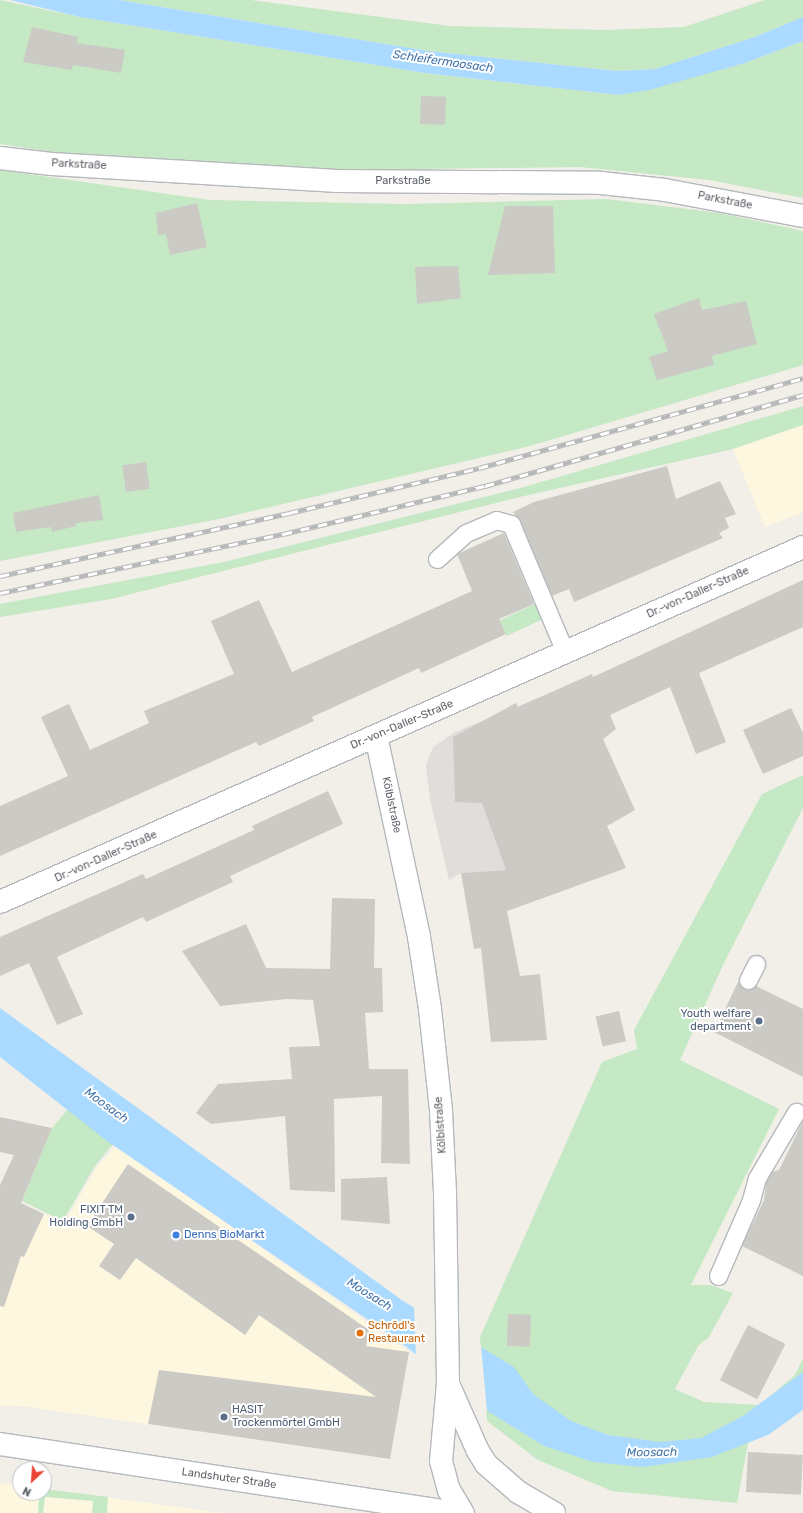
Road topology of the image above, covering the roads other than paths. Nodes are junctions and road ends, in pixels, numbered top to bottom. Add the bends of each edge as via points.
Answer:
1 (0, 158) edge
2 (803, 216) edge
3 (803, 547) edge
4 (437, 559) dead end
5 (565, 652) junction
6 (376, 736) junction
7 (0, 902) edge
8 (756, 964) dead end
9 (748, 980) dead end
10 (796, 1112) dead end
11 (718, 1276) dead end
12 (448, 1383) junction
13 (0, 1444) edge
14 (458, 1513) edge
15 (463, 1513) edge
16 (554, 1513) edge

1 - 2 main road, Parkstraße via 52,164 337,180 601,183 673,191
3 - 5 main road, Dr.-von-Daller-Straße
4 - 5 lane via 466,533 496,520 511,524
5 - 6 main road, Dr.-von-Daller-Straße
6 - 7 main road, Dr.-von-Daller-Straße
6 - 12 main road, Kölblstraße via 418,936 430,1009 441,1111
8 - 9 lane
10 - 11 lane via 758,1178
12 - 15 main road, Kölblstraße via 441,1461 448,1490
12 - 16 main road via 486,1464 518,1492
13 - 14 main road, Landshuter Straße

